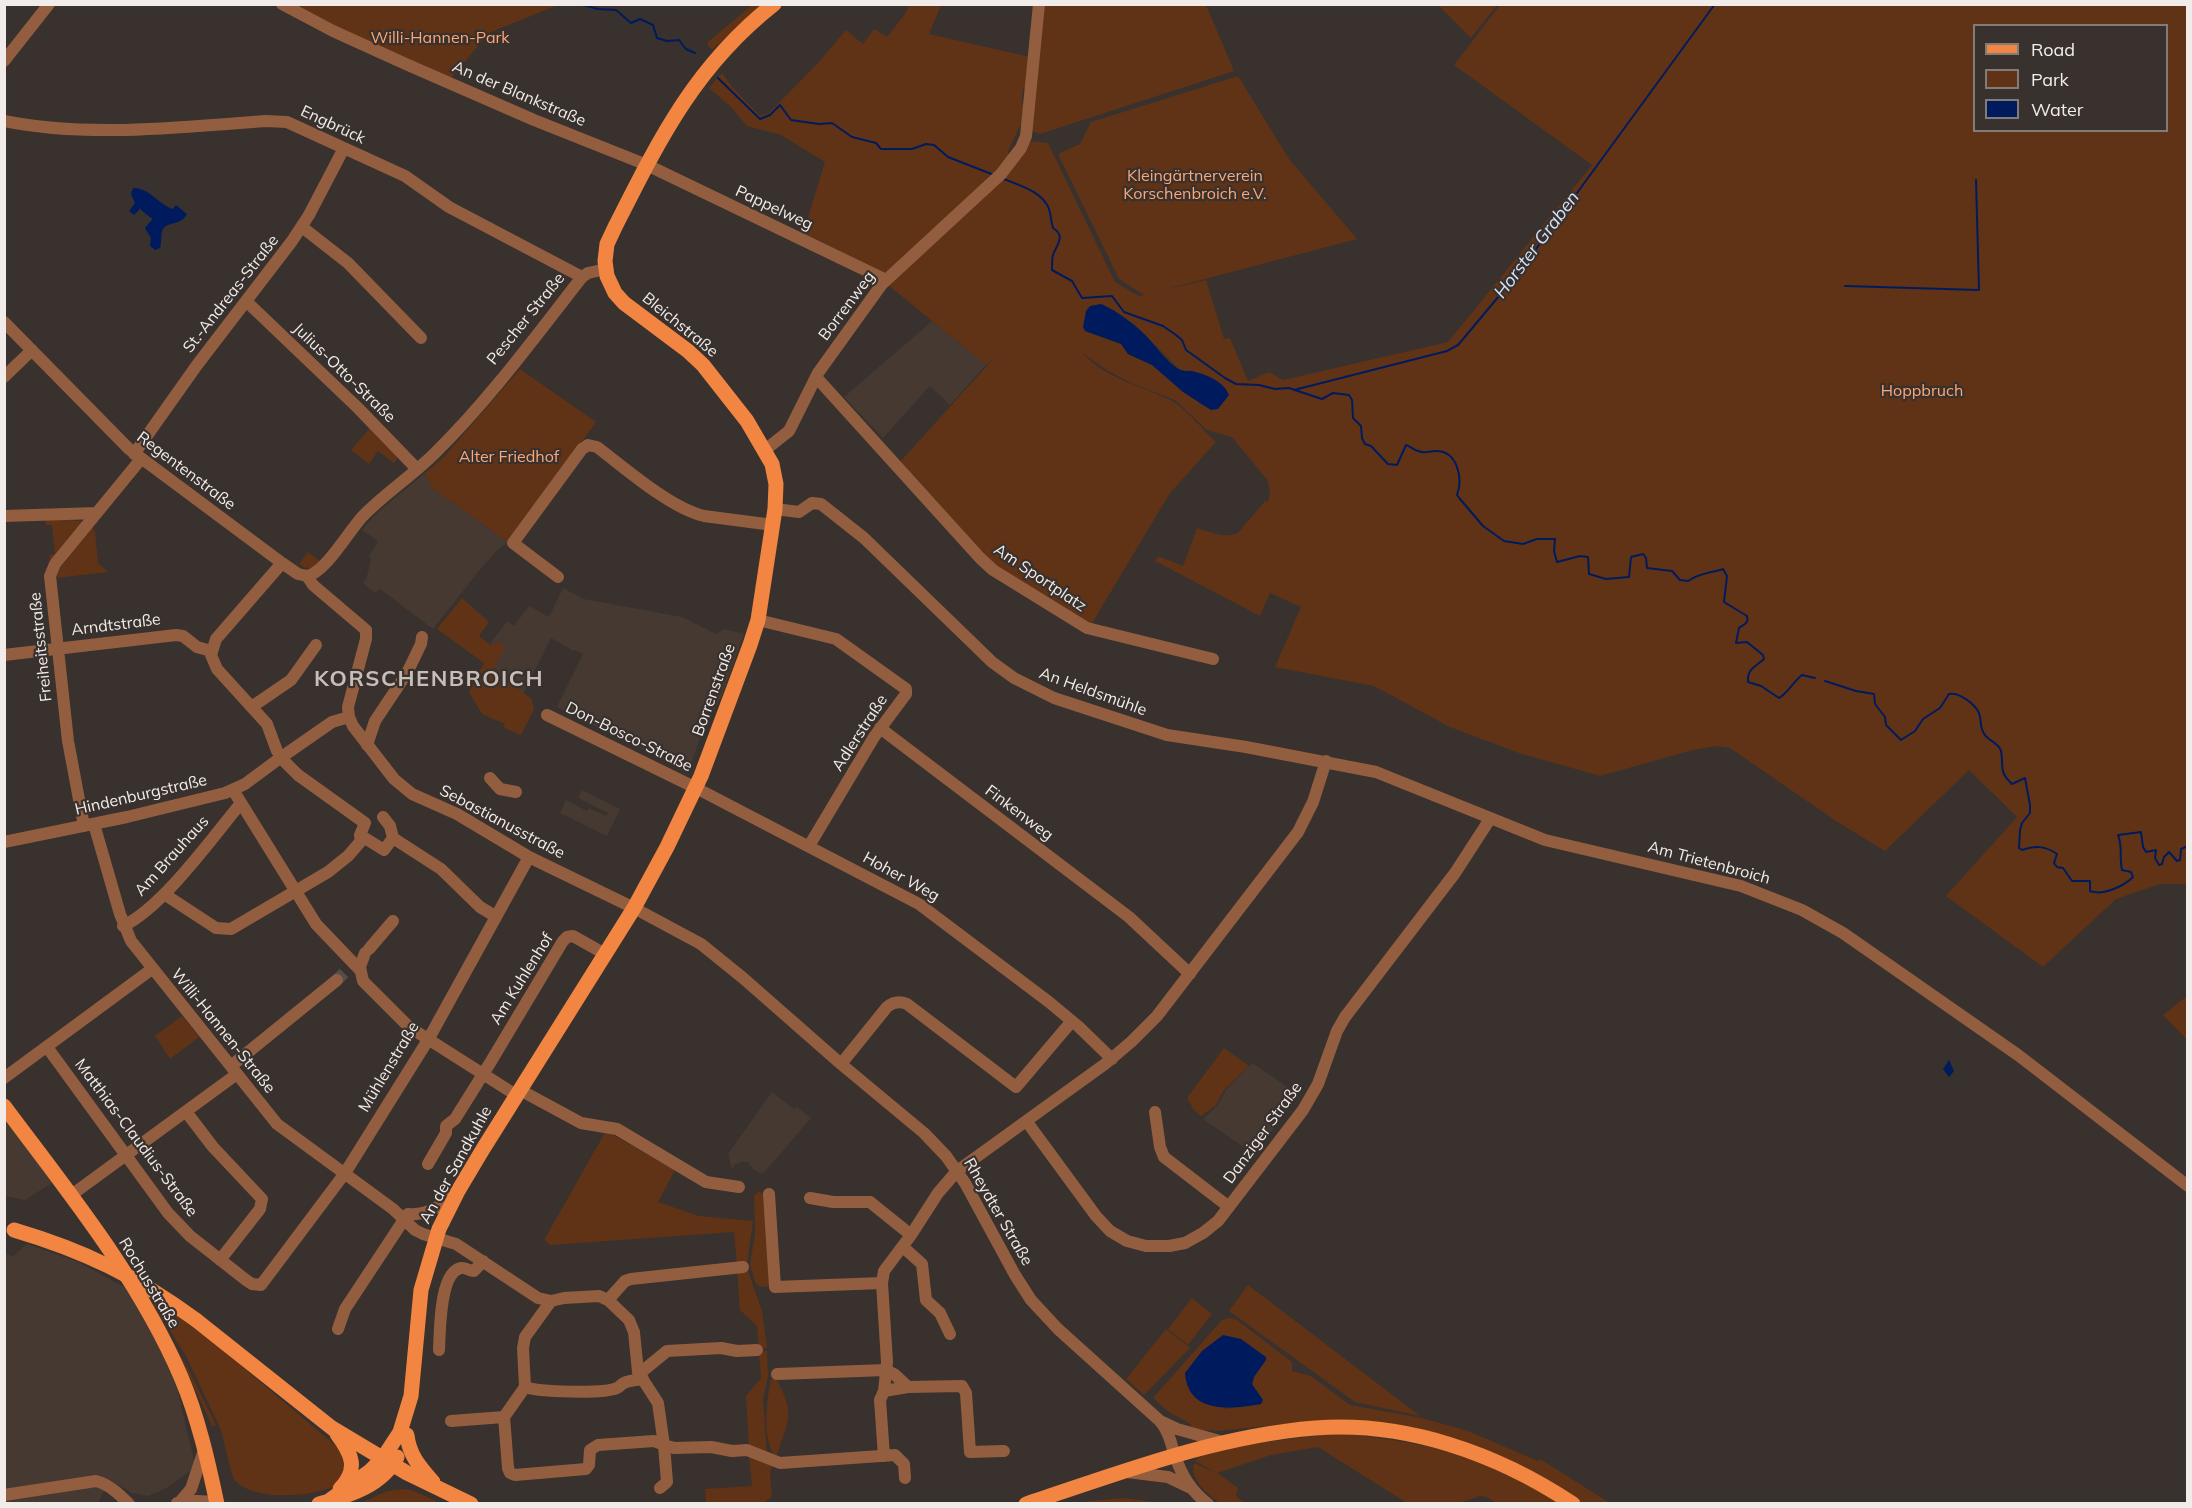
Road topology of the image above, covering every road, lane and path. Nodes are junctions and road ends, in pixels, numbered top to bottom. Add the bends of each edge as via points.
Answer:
1 (49, 4) edge
2 (282, 4) edge
3 (774, 4) edge
4 (1039, 4) edge
5 (4, 62) edge
6 (4, 121) edge
7 (344, 148) junction
8 (647, 165) junction
9 (302, 227) junction
10 (606, 269) junction
11 (582, 277) junction
12 (886, 280) junction
13 (247, 302) junction
14 (4, 322) edge
15 (421, 338) dead end
16 (32, 350) junction
17 (4, 377) edge
18 (816, 377) junction
19 (765, 450) junction
20 (137, 456) junction
21 (417, 469) junction
22 (774, 469) joint
23 (97, 513) junction
24 (4, 516) edge
25 (774, 517) junction
26 (282, 563) junction
27 (307, 576) junction
28 (558, 577) dead end
29 (758, 620) junction
30 (422, 637) dead end
31 (316, 645) dead end
32 (57, 648) junction
33 (212, 651) junction
34 (4, 655) edge
35 (1213, 659) dead end
36 (252, 706) junction
37 (547, 715) dead end
38 (349, 717) junction
39 (880, 728) junction
40 (368, 745) junction
41 (281, 757) junction
42 (1326, 761) junction
43 (490, 778) dead end
44 (696, 788) junction
45 (233, 790) junction
46 (516, 792) dead end
47 (241, 803) junction
48 (383, 817) dead end
49 (1490, 819) junction
50 (89, 825) junction
51 (360, 835) junction
52 (393, 838) junction
53 (4, 842) edge
54 (809, 846) junction
55 (529, 857) junction
56 (296, 892) junction
57 (164, 894) junction
58 (634, 908) junction
59 (495, 916) junction
60 (393, 921) dead end
61 (123, 926) junction
62 (605, 954) junction
63 (357, 967) junction
64 (152, 969) junction
65 (1190, 974) junction
66 (1072, 1021) junction
67 (428, 1040) junction
68 (47, 1047) junction
69 (1112, 1059) junction
70 (841, 1064) junction
71 (234, 1070) junction
72 (483, 1074) junction
73 (4, 1078) edge
74 (518, 1093) junction
75 (4, 1106) edge
76 (1155, 1112) dead end
77 (187, 1113) junction
78 (1027, 1122) junction
79 (126, 1157) junction
80 (428, 1164) dead end
81 (957, 1171) junction
82 (345, 1173) junction
83 (2187, 1186) edge
84 (739, 1187) dead end
85 (458, 1191) junction
86 (769, 1194) dead end
87 (70, 1196) junction
88 (810, 1198) dead end
89 (1229, 1207) junction
90 (406, 1217) junction
91 (9, 1229) edge
92 (911, 1235) junction
93 (436, 1237) junction
94 (903, 1247) junction
95 (220, 1260) junction
96 (483, 1261) junction
97 (743, 1267) dead end
98 (882, 1283) junction
99 (261, 1285) joint
100 (608, 1300) junction
101 (551, 1301) junction
102 (338, 1329) dead end
103 (950, 1334) dead end
104 (439, 1350) dead end
105 (757, 1350) dead end
106 (886, 1370) junction
107 (777, 1374) dead end
108 (641, 1376) junction
109 (525, 1387) junction
110 (908, 1388) junction
111 (884, 1391) junction
112 (410, 1402) junction
113 (504, 1417) junction
114 (451, 1421) dead end
115 (1160, 1421) junction
116 (332, 1428) junction
117 (407, 1435) junction
118 (1223, 1442) junction
119 (664, 1445) junction
120 (204, 1450) junction
121 (1004, 1451) dead end
122 (884, 1456) junction
123 (1175, 1456) junction
124 (388, 1461) junction
125 (1125, 1472) junction
126 (905, 1478) dead end
127 (1190, 1487) junction
128 (438, 1488) junction
129 (660, 1488) dead end
130 (112, 1490) junction
131 (4, 1495) edge
132 (324, 1502) edge
133 (117, 1503) edge
134 (129, 1503) edge
135 (177, 1503) edge
136 (222, 1503) edge
137 (471, 1503) edge
138 (1026, 1503) edge
139 (1208, 1503) edge
140 (1573, 1503) edge

1 - 5 street
2 - 8 street, An der Blankstraße via 397,60
3 - 8 main road via 711,64 678,110
4 - 12 street, Borrenweg via 1026,136 1021,148 1000,175
6 - 7 street, Engbrück via 78,130 277,121 298,126
7 - 9 street, St.-Andreas-Straße
7 - 11 street, Engbrück via 405,176 449,207
8 - 10 main road via 610,237
8 - 12 street, Pappelweg
9 - 13 street, St.-Andreas-Straße
9 - 15 street via 348,263
10 - 11 street, Pescher Straße
10 - 19 main road, Bleichstraße via 611,288 621,300 708,369
11 - 21 street, Pescher Straße via 501,380
12 - 18 street, Borrenweg
13 - 20 street, St.-Andreas-Straße via 197,365
13 - 21 street, Julius-Otto-Straße
14 - 16 street, Regentenstraße
16 - 17 street
16 - 20 street, Regentenstraße
18 - 19 street, Borrenweg via 792,427
18 - 35 street, Am Sportplatz via 993,570 1087,628
19 - 22 main road, Bleichstraße
20 - 23 street, Freiheitsstraße
20 - 26 street, Regentenstraße
21 - 27 street, Pescher Straße via 365,514 320,570
22 - 25 main road, Borrenstraße
23 - 24 street
23 - 32 street, Freiheitsstraße via 51,571
25 - 28 street via 694,513 590,445 582,449 513,543
25 - 29 main road, Borrenstraße
25 - 42 street, An Heldsmühle via 799,512 812,503 820,504 864,538 982,654 1040,692 1167,735
26 - 27 street, Regentenstraße
26 - 33 street via 218,636
27 - 38 street, Regentenstraße via 366,630
29 - 39 street, Adlerstraße via 836,639 905,687 906,694
29 - 44 main road, Borrenstraße
30 - 40 street via 406,673 375,721
31 - 36 street via 291,680
32 - 33 street, Arndtstraße via 177,635
32 - 34 street, Arndtstraße
32 - 50 street, Freiheitsstraße via 68,741
33 - 36 street via 215,666
36 - 41 street via 269,728
37 - 44 street, Don-Bosco-Straße
38 - 40 street, Sebastianusstraße
38 - 41 street, Hindenburgstraße via 330,723
39 - 54 street, Adlerstraße
39 - 65 street, Finkenweg via 1137,924
40 - 55 street, Sebastianusstraße via 408,792 463,817
41 - 45 street, Hindenburgstraße
41 - 51 street via 298,775 365,823
42 - 49 street, Am Trietenbroich via 1386,775
42 - 65 street via 1298,832
43 - 46 street via 500,789
44 - 54 street, Hoher Weg
44 - 58 main road, Borrenstraße
45 - 47 street
45 - 50 street, Hindenburgstraße
47 - 56 street
47 - 57 street, Am Brauhaus
48 - 52 street
49 - 83 street, Am Trietenbroich via 1554,843 1741,886 1821,920 2018,1055
49 - 89 street, Danziger Straße via 1455,873 1345,1017 1307,1104
50 - 53 street, Hindenburgstraße
50 - 61 street, Willi-Hannen-Straße
51 - 52 street via 384,850
51 - 56 street via 361,841 348,856
52 - 59 street via 441,869 480,907
54 - 66 street, Hoher Weg via 927,909
55 - 58 street, Sebastianusstraße
55 - 59 street, Mühlenstraße
56 - 57 street via 240,926 225,930
56 - 63 street via 319,927
57 - 61 street, Am Brauhaus
58 - 62 main road, An der Sandkuhle
58 - 70 street, Rheydter Straße via 700,944
59 - 67 street, Mühlenstraße
60 - 63 street
61 - 64 street, Willi-Hannen-Straße
62 - 72 street, Am Kuhlenhof via 568,936
62 - 74 main road, An der Sandkuhle
63 - 67 street via 365,985
63 - 71 street via 340,976
64 - 68 street
64 - 71 street, Willi-Hannen-Straße
65 - 69 street via 1149,1024
66 - 69 street, Hoher Weg
66 - 70 street via 1016,1087 902,1002 887,1007
67 - 72 street
67 - 82 street, Mühlenstraße
68 - 73 street
68 - 79 street, Matthias-Claudius-Straße
69 - 78 street
70 - 81 street, Rheydter Straße via 928,1136
71 - 77 street
71 - 82 street, Willi-Hannen-Straße via 277,1124
72 - 74 street
72 - 80 street, Am Kuhlenhof via 455,1119 446,1126
74 - 84 street via 581,1123 616,1129 706,1182
74 - 85 main road, An der Sandkuhle
75 - 87 main road, Rochusstraße
76 - 89 street via 1164,1157
77 - 79 street
77 - 95 street via 262,1199 260,1209
78 - 81 street
78 - 89 street, Danziger Straße via 1103,1224 1128,1240 1158,1247 1185,1243 1208,1230
79 - 87 street
79 - 95 street, Matthias-Claudius-Straße via 177,1223
81 - 92 street
81 - 115 street, Rheydter Straße via 1031,1300
82 - 90 street, Willi-Hannen-Straße
82 - 99 street, Mühlenstraße
85 - 90 street via 431,1211
85 - 93 main road, An der Sandkuhle
86 - 98 street via 775,1287
87 - 120 main road, Rochusstraße via 123,1271 160,1334 181,1378
88 - 92 street via 870,1202
90 - 93 street, Willi-Hannen-Straße via 425,1225
90 - 102 street via 345,1309
91 - 116 main road, bridge via 112,1267 158,1293
92 - 94 street
93 - 96 street, Willi-Hannen-Straße
93 - 112 main road, An der Sandkuhle via 422,1290
94 - 98 street via 886,1267
94 - 103 street via 922,1265 926,1300 940,1313
95 - 99 street, Matthias-Claudius-Straße via 250,1283
96 - 101 street, Willi-Hannen-Straße via 535,1296
96 - 104 street via 474,1271 457,1270 445,1288
97 - 100 street via 631,1279
98 - 106 street
100 - 101 street via 593,1295
100 - 108 street via 632,1324
101 - 109 street via 524,1339
105 - 108 street via 667,1351
106 - 107 street
106 - 110 street
106 - 111 street
108 - 109 street via 616,1389 562,1393
108 - 119 street via 658,1403
109 - 113 street
110 - 111 street
110 - 121 street via 963,1386 970,1452
111 - 122 street via 880,1400
112 - 117 main road, An der Sandkuhle
112 - 124 main road, An der Sandkuhle
113 - 114 street
113 - 119 street via 508,1468 517,1475 586,1469 590,1465 590,1450 598,1444
115 - 118 street
115 - 123 street, Rheydter Straße via 1170,1435
116 - 124 main road
116 - 132 main road via 347,1448 352,1466 347,1481
117 - 124 main road, An der Sandkuhle
117 - 128 main road via 413,1457
118 - 123 main road
118 - 140 main road via 1315,1428 1362,1428 1403,1434 1448,1444 1496,1462
119 - 122 street via 747,1450 782,1463
119 - 129 street via 667,1482
120 - 135 street via 191,1489
120 - 136 main road, Rochusstraße
122 - 126 street via 895,1455 904,1464
123 - 125 main road
123 - 127 street, Rheydter Straße
124 - 128 main road
124 - 132 main road via 383,1475 366,1487
125 - 127 street via 1168,1477
125 - 138 main road
127 - 139 street, Rheydter Straße
128 - 137 main road
130 - 131 street via 94,1481
130 - 133 street
130 - 134 street
135 - 136 street

